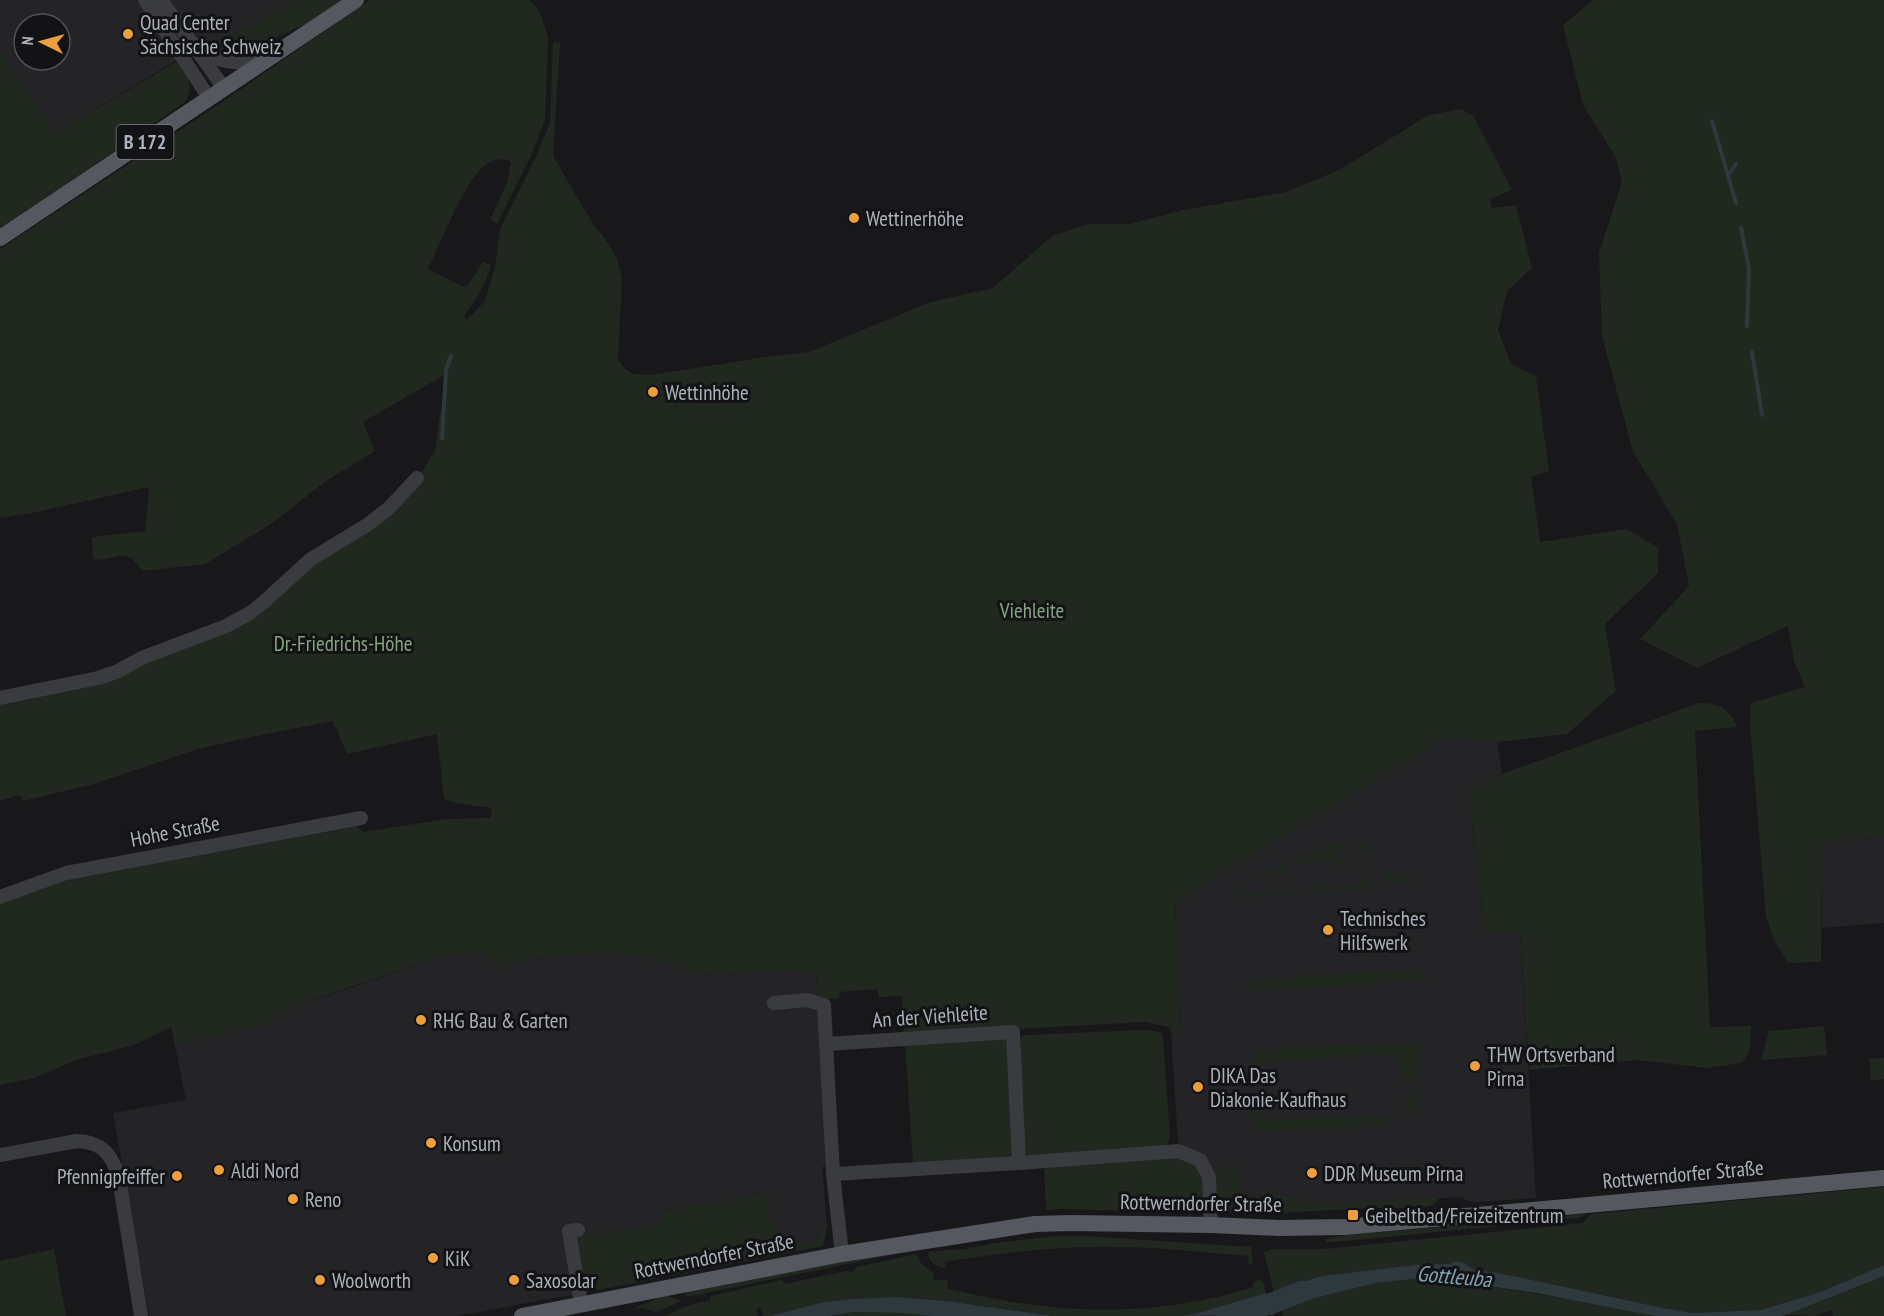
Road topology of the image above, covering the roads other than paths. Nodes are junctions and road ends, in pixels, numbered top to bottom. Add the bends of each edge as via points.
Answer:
1 (145, 0) edge
2 (161, 0) edge
3 (356, 0) edge
4 (193, 47) junction
5 (260, 63) junction
6 (224, 88) junction
7 (209, 98) junction
8 (0, 238) edge
9 (417, 478) dead end
10 (0, 698) edge
11 (361, 818) dead end
12 (0, 897) edge
13 (774, 1003) dead end
14 (826, 1044) junction
15 (0, 1155) edge
16 (1019, 1163) junction
17 (833, 1174) junction
18 (1884, 1178) edge
19 (1211, 1225) junction
20 (578, 1230) dead end
21 (842, 1254) junction
22 (581, 1304) junction
23 (141, 1316) edge
24 (522, 1316) edge

1 - 7 street
2 - 4 street
3 - 5 main road, B 172
4 - 5 street via 222,61
4 - 6 street
5 - 6 main road, B 172
6 - 7 main road, B 172
7 - 8 main road, B 172
9 - 10 street via 389,508 311,559 250,613 226,626 98,678
11 - 12 street, Hohe Straße via 66,873
13 - 14 street via 807,1000 824,1005
14 - 16 street, An der Viehleite via 1013,1032
14 - 17 street
15 - 23 street via 87,1141 114,1160
16 - 17 street
16 - 19 street via 1173,1152 1190,1155 1200,1160 1209,1177
17 - 21 street
18 - 19 main road, Rottwerndorfer Straße via 1345,1227
19 - 21 main road, Rottwerndorfer Straße via 1035,1224
20 - 22 street via 569,1231
21 - 22 main road, Rottwerndorfer Straße
22 - 24 main road, Rottwerndorfer Straße

